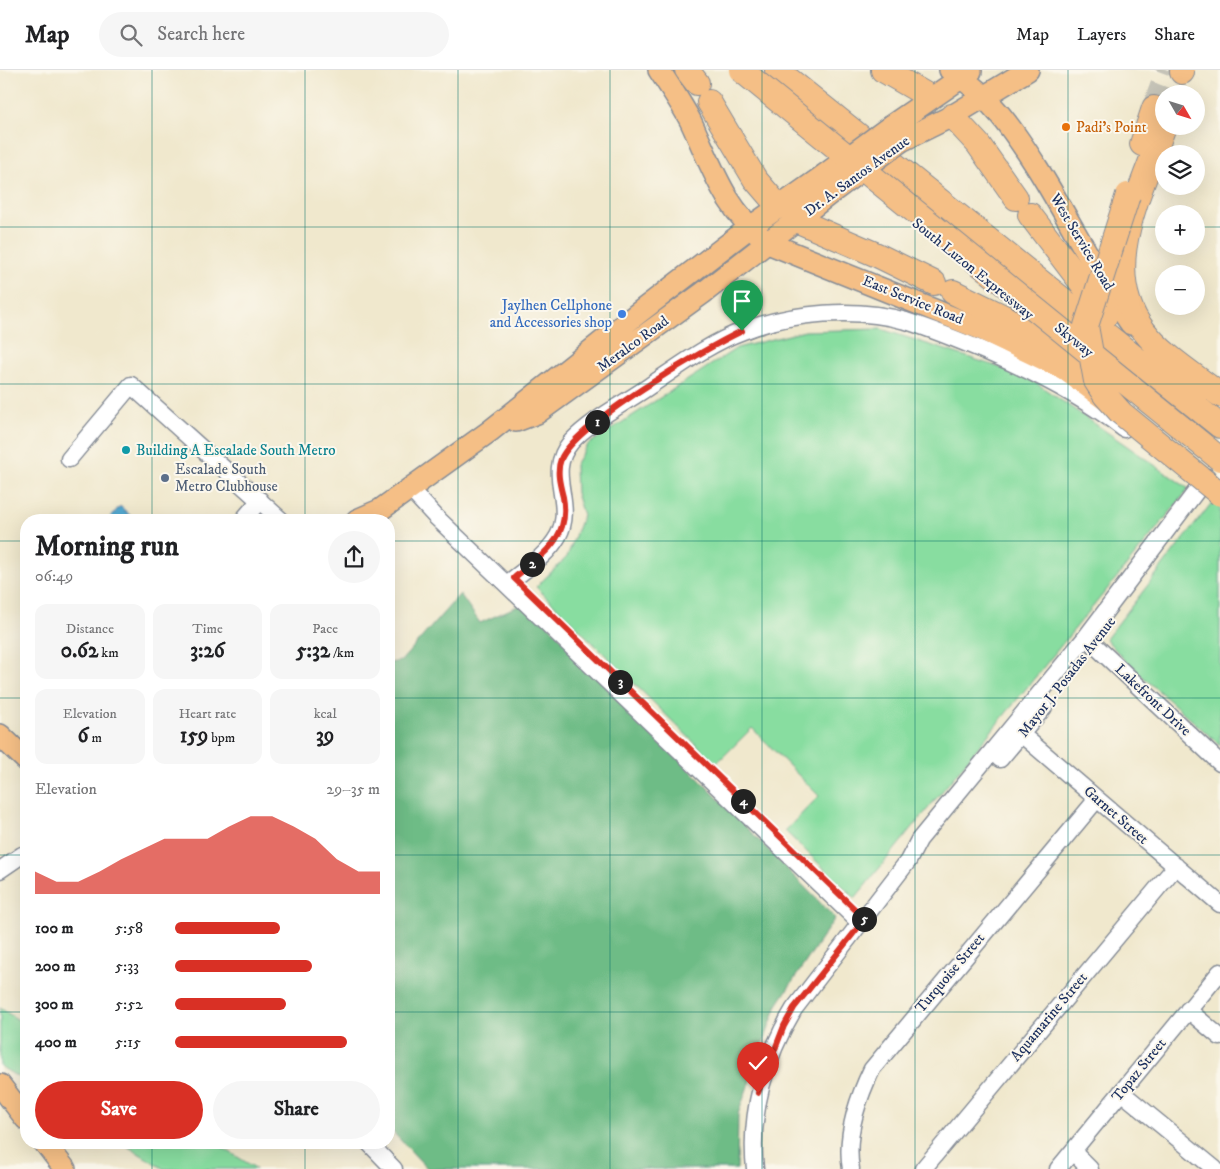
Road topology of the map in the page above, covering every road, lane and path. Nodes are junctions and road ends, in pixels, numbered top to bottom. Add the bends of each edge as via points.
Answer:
1 (659, 70) edge
2 (727, 70) edge
3 (742, 70) edge
4 (761, 70) edge
5 (777, 70) edge
6 (884, 70) edge
7 (961, 72) edge
8 (1022, 72) edge
9 (698, 85) edge
10 (930, 97) junction
11 (984, 97) junction
12 (952, 116) junction
13 (1155, 128) tunnel mouth
14 (1155, 131) tunnel mouth
15 (896, 134) junction
16 (787, 214) junction
17 (749, 228) junction
18 (768, 243) junction
19 (1123, 390) junction
20 (1220, 395) edge
21 (1192, 404) junction
22 (1220, 408) edge
23 (1220, 426) edge
24 (490, 431) junction
25 (1220, 442) edge
26 (69, 459) dead end
27 (1213, 481) edge
28 (412, 487) junction
29 (260, 500) junction
30 (248, 514) edge
31 (275, 514) edge
32 (371, 514) edge
33 (510, 581) junction
34 (1090, 640) junction
35 (1018, 731) junction
36 (0, 735) edge
37 (20, 754) edge
38 (1220, 762) edge
39 (1097, 799) junction
40 (20, 856) edge
41 (1176, 866) junction
42 (0, 870) edge
43 (1220, 904) edge
44 (863, 921) junction
45 (1220, 972) edge
46 (1188, 1010) junction
47 (1220, 1037) edge
48 (0, 1084) edge
49 (1121, 1092) junction
50 (20, 1111) edge
51 (49, 1149) edge
52 (375, 1149) edge
53 (1072, 1152) junction
54 (64, 1169) edge
55 (394, 1169) edge
56 (755, 1169) edge
57 (851, 1169) edge
58 (923, 1169) edge
59 (1058, 1169) edge
60 (1090, 1169) edge
61 (1215, 1169) edge

1 - 17 main road, East Service Road via 690,121 722,190
2 - 19 highway, South Luzon Expressway
3 - 27 highway, Skyway, bridge
4 - 25 highway, Skyway, bridge
5 - 21 highway
6 - 10 highway
7 - 10 main road, Dr. A. Santos Avenue
7 - 11 main road, West Service Road
8 - 11 main road, Dr. A. Santos Avenue
9 - 16 highway via 755,179
10 - 12 main road
10 - 15 main road, Dr. A. Santos Avenue
11 - 12 main road, Dr. A. Santos Avenue
11 - 22 main road, West Service Road via 1009,125 1029,155 1135,329 1164,361
12 - 15 main road, Dr. A. Santos Avenue
12 - 21 highway via 978,144 1123,336
13 - 27 highway, bridge via 1086,326 1090,356 1096,381 1121,414
14 - 20 highway via 1124,248 1127,294 1135,318 1145,333
15 - 16 main road, Dr. A. Santos Avenue, bridge
16 - 17 main road, Dr. A. Santos Avenue
16 - 18 main road, Dr. A. Santos Avenue
16 - 19 highway via 1022,326
17 - 18 main road, East Service Road
17 - 24 main road, Meralco Road
18 - 24 main road, Meralco Road via 537,413
18 - 27 main road, East Service Road via 941,311 1064,369
19 - 27 highway, South Luzon Expressway
21 - 23 highway
24 - 28 main road, Meralco Road
26 - 29 street via 131,385
27 - 33 street via 1029,370 953,338 904,321 869,315 818,315 765,324 717,343 572,442 558,472 564,516 558,535 545,555
27 - 34 street, Mayor J. Posadas Avenue
28 - 32 main road, Meralco Road
28 - 33 street
29 - 30 street
29 - 31 street
33 - 44 street
34 - 35 street, Mayor J. Posadas Avenue
34 - 38 street, Lakefront Drive
35 - 39 street, Garnet Street
35 - 44 street, Mayor J. Posadas Avenue via 926,847 908,861
36 - 37 main road
39 - 41 street, Garnet Street
39 - 57 street, Turquoise Street via 872,1069 863,1088 852,1129 848,1153
40 - 42 street
41 - 43 street, Garnet Street
41 - 58 street, Aquamarine Street
44 - 56 street, Mayor J. Posadas Avenue via 810,987 784,1026 758,1093 752,1148
45 - 46 street, Topaz Street
46 - 47 street
46 - 49 street, Topaz Street
48 - 50 main road
49 - 53 street, Topaz Street
49 - 61 street
51 - 54 main road
52 - 55 street
53 - 59 street, Topaz Street
53 - 60 street

